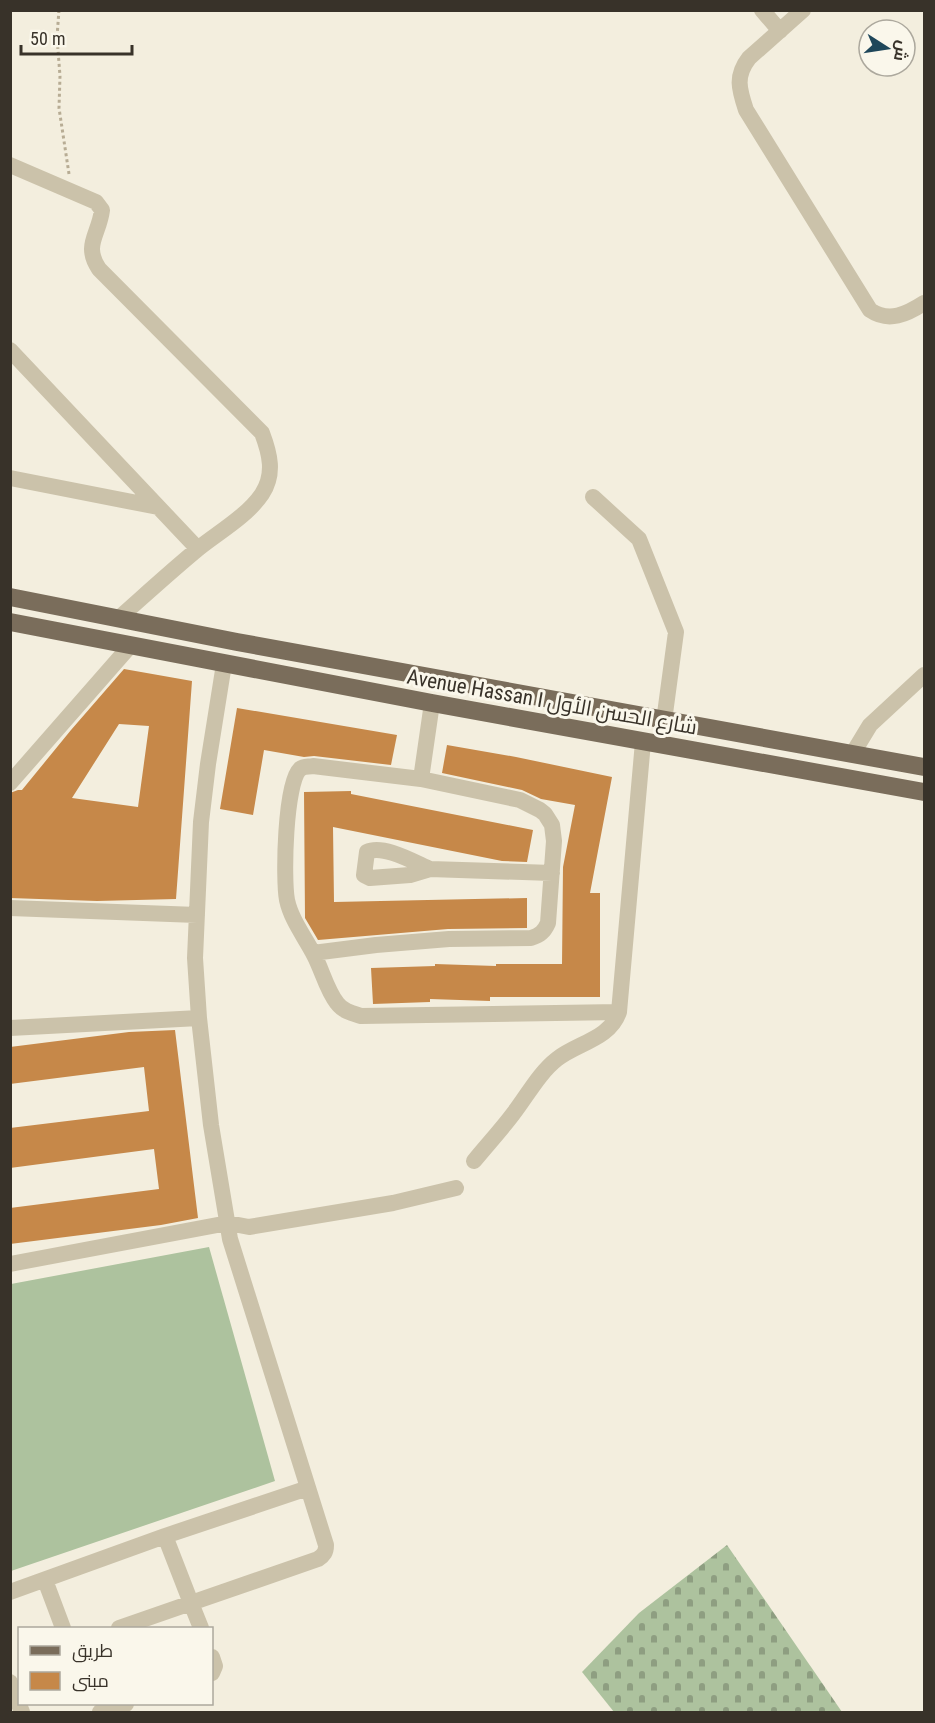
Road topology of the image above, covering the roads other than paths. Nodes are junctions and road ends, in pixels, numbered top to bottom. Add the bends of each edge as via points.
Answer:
1 (762, 10) edge
2 (803, 10) edge
3 (780, 31) junction
4 (10, 165) edge
5 (924, 303) edge
6 (10, 350) edge
7 (10, 478) edge
8 (593, 497) dead end
9 (158, 507) junction
10 (198, 549) junction
11 (10, 597) edge
12 (119, 618) junction
13 (10, 622) edge
14 (130, 646) junction
15 (224, 664) junction
16 (924, 675) edge
17 (432, 703) junction
18 (664, 721) junction
19 (643, 742) junction
20 (853, 753) junction
21 (924, 767) edge
22 (421, 779) junction
23 (10, 783) edge
24 (924, 792) edge
25 (430, 869) dead end
26 (552, 873) junction
27 (10, 908) edge
28 (197, 915) junction
29 (313, 953) junction
30 (619, 1012) junction
31 (199, 1017) junction
32 (10, 1028) edge
33 (474, 1161) dead end
34 (456, 1188) dead end
35 (228, 1223) junction
36 (10, 1264) edge
37 (308, 1488) junction
38 (165, 1536) junction
39 (45, 1580) junction
40 (10, 1592) edge
41 (191, 1603) junction
42 (62, 1627) edge
43 (125, 1627) edge
44 (200, 1627) edge
45 (10, 1682) edge
46 (18, 1703) edge
47 (123, 1705) edge
48 (100, 1713) edge

1 - 3 street
2 - 3 street
3 - 5 street via 743,66 739,91 746,110 870,310 883,316 898,316
4 - 10 street via 96,202 102,210 90,246 99,269 262,433 270,455 269,476 262,494
6 - 9 street
7 - 9 street
8 - 18 street via 639,540 676,632
9 - 10 street
10 - 12 street
11 - 12 main road
12 - 18 main road
13 - 14 main road, Avenue Hassan I شارع الحسن الأول
14 - 15 main road, Avenue Hassan I شارع الحسن الأول
14 - 23 street
15 - 17 main road, Avenue Hassan I شارع الحسن الأول
15 - 28 street via 205,788
16 - 20 street via 870,725
17 - 19 main road, Avenue Hassan I شارع الحسن الأول
17 - 22 street
18 - 20 main road
19 - 24 main road, Avenue Hassan I شارع الحسن الأول
19 - 30 street
20 - 21 main road
22 - 26 street via 520,800 540,810 552,825
22 - 29 street via 313,766 298,771 288,813 287,900
25 - 26 street
26 - 29 street via 548,923 538,936 449,939
27 - 28 street
28 - 31 street
29 - 30 street via 337,1002 346,1011 361,1016
30 - 33 street via 606,1031 550,1065
31 - 32 street
31 - 35 street via 211,1125
34 - 35 street via 393,1203 249,1227
35 - 36 street
35 - 37 street
37 - 38 street
37 - 41 street via 327,1545 324,1555
38 - 39 street
38 - 41 street
39 - 40 street
39 - 42 street
41 - 43 street
41 - 44 street
45 - 46 street
47 - 48 street

